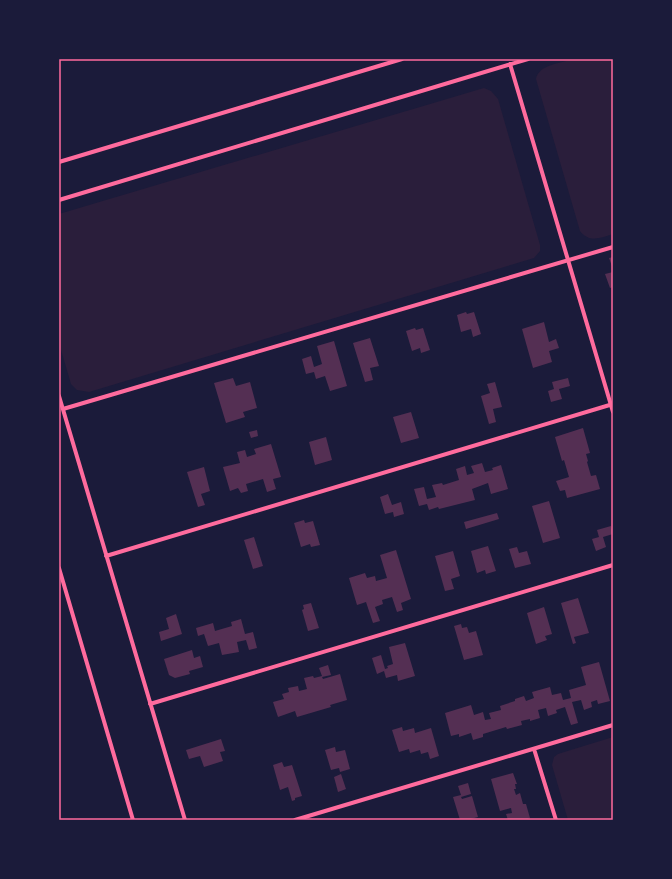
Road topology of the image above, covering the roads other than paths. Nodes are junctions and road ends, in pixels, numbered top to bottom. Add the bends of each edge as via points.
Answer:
1 (402, 59) edge
2 (528, 59) edge
3 (510, 64) junction
4 (59, 162) edge
5 (59, 200) edge
6 (613, 246) edge
7 (569, 260) junction
8 (59, 396) edge
9 (612, 404) edge
10 (63, 409) junction
11 (613, 412) edge
12 (106, 556) junction
13 (613, 565) edge
14 (59, 568) edge
15 (150, 704) junction
16 (613, 725) edge
17 (534, 748) junction
18 (134, 820) edge
19 (185, 820) edge
20 (295, 820) edge
21 (556, 820) edge

1 - 4 street
2 - 3 street
3 - 5 street
3 - 7 street
6 - 7 street
7 - 9 street
7 - 10 street
8 - 10 street
9 - 11 street
9 - 12 street
10 - 12 street
12 - 15 street
13 - 15 street
14 - 18 street
15 - 19 street
16 - 17 street
17 - 20 street
17 - 21 street

